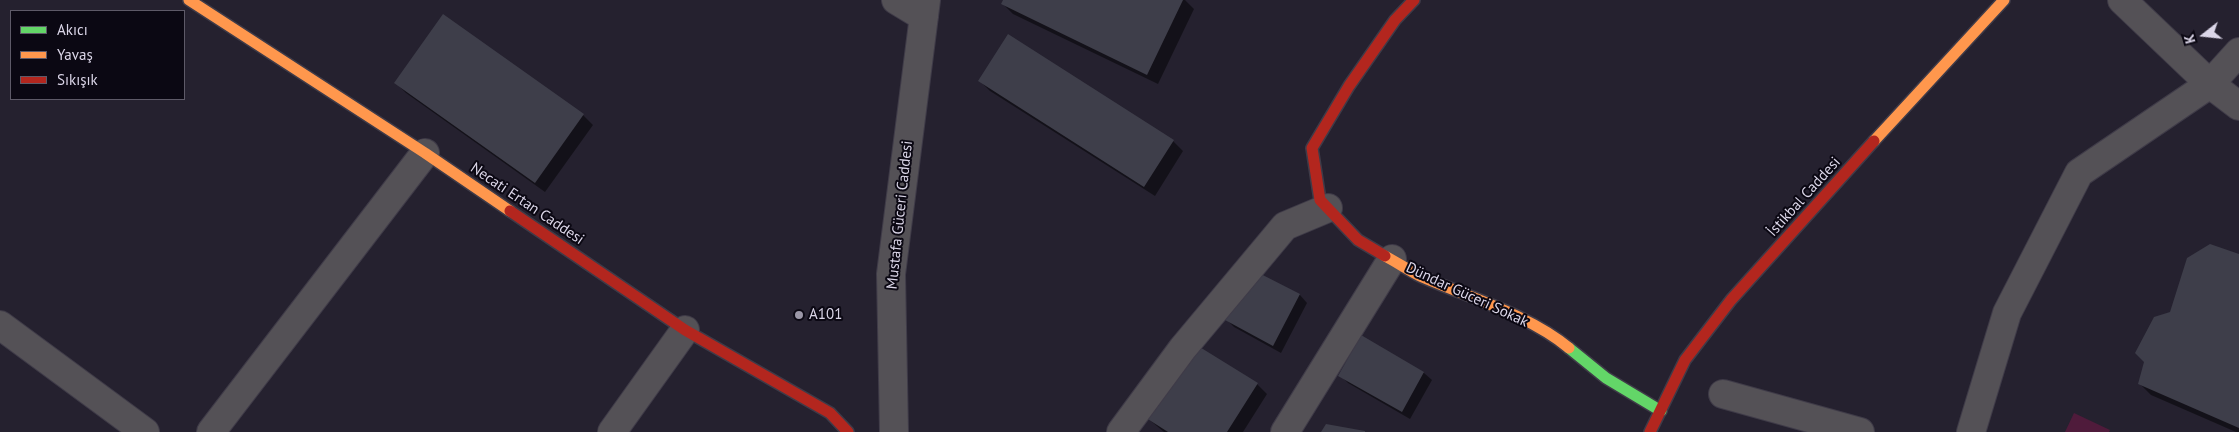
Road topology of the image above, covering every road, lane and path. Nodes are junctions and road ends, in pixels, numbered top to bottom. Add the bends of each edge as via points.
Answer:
1 (189, 0) edge
2 (896, 0) edge
3 (1414, 0) edge
4 (2004, 0) edge
5 (2122, 0) edge
6 (925, 8) edge
7 (2239, 52) edge
8 (2210, 84) junction
9 (2239, 106) edge
10 (425, 153) junction
11 (1328, 208) junction
12 (1392, 259) junction
13 (0, 325) edge
14 (685, 330) junction
15 (1723, 394) dead end
16 (1660, 411) junction
17 (145, 432) edge
18 (210, 432) edge
19 (612, 432) edge
20 (848, 432) edge
21 (894, 432) edge
22 (1121, 432) edge
23 (1285, 432) edge
24 (1650, 432) edge
25 (1860, 432) edge
26 (1971, 432) edge

1 - 10 street, Necati Ertan Caddesi
2 - 6 street
3 - 11 street via 1395,20 1354,79 1312,148 1320,200
4 - 16 street, İstikbal Caddesi via 1732,300 1685,360
5 - 8 street
6 - 21 street, Mustafa Güceri Caddesi via 891,274
7 - 8 street
8 - 9 street
8 - 26 street via 2079,173 2008,313
10 - 14 street, Necati Ertan Caddesi
10 - 18 street
11 - 12 street via 1358,240
11 - 22 street via 1285,226 1184,348
12 - 16 street, Dündar Güceri Sokak via 1417,274 1480,299 1556,337 1606,378
12 - 23 street, Dündar Güceri Sokak
13 - 17 street
14 - 19 street
14 - 20 street, Necati Ertan Caddesi via 830,413
15 - 25 street
16 - 24 street, İstikbal Caddesi

